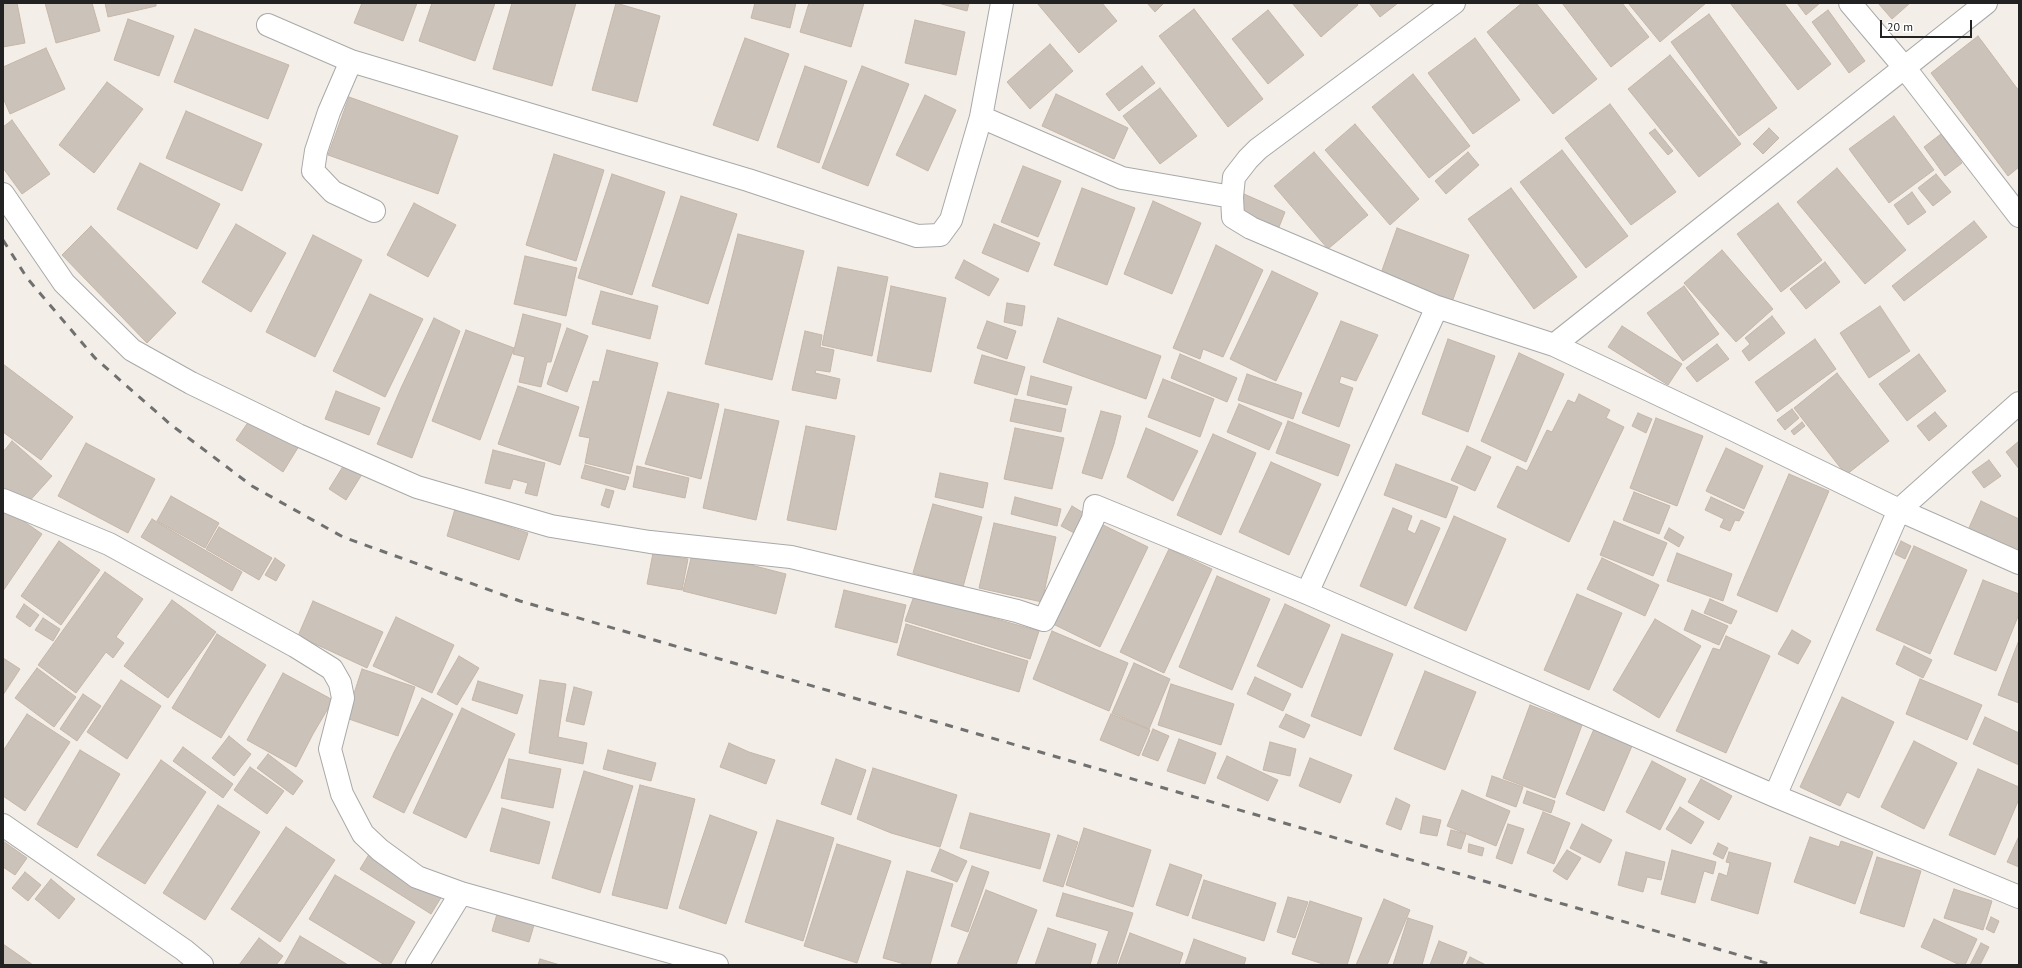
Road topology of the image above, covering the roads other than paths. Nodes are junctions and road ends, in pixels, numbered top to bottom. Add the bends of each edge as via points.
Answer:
1 (1002, 3) edge
2 (1454, 3) edge
3 (1850, 3) edge
4 (1986, 3) edge
5 (268, 25) dead end
6 (351, 61) junction
7 (1904, 67) junction
8 (981, 117) junction
9 (3, 194) edge
10 (1232, 197) junction
11 (374, 211) dead end
12 (2019, 216) edge
13 (1437, 307) junction
14 (1554, 346) junction
15 (2019, 403) edge
16 (3, 500) edge
17 (1899, 510) junction
18 (2019, 563) edge
19 (1307, 592) junction
20 (1774, 796) junction
21 (3, 825) edge
22 (461, 893) junction
23 (2019, 897) edge
24 (202, 965) edge
25 (417, 965) edge
26 (717, 965) edge

1 - 8 street
2 - 10 street via 1258,149 1234,177
3 - 7 street
4 - 7 street
5 - 6 street
6 - 8 street via 748,180 917,236 940,235 951,220
6 - 11 street via 329,112 316,151 313,171 333,192
7 - 12 street
7 - 14 street
8 - 10 street via 1122,178
9 - 19 street via 64,283 132,350 191,383 298,435 417,487 551,526 650,542 791,557 1017,611 1044,620 1093,519 1095,506
10 - 13 street via 1233,217 1251,228
13 - 14 street
13 - 19 street
14 - 17 street
15 - 17 street
16 - 22 street via 109,544 332,669 340,683 343,698 330,749 342,794 363,834 417,877
17 - 18 street
17 - 20 street
19 - 20 street
20 - 23 street
21 - 24 street
22 - 25 street
22 - 26 street

